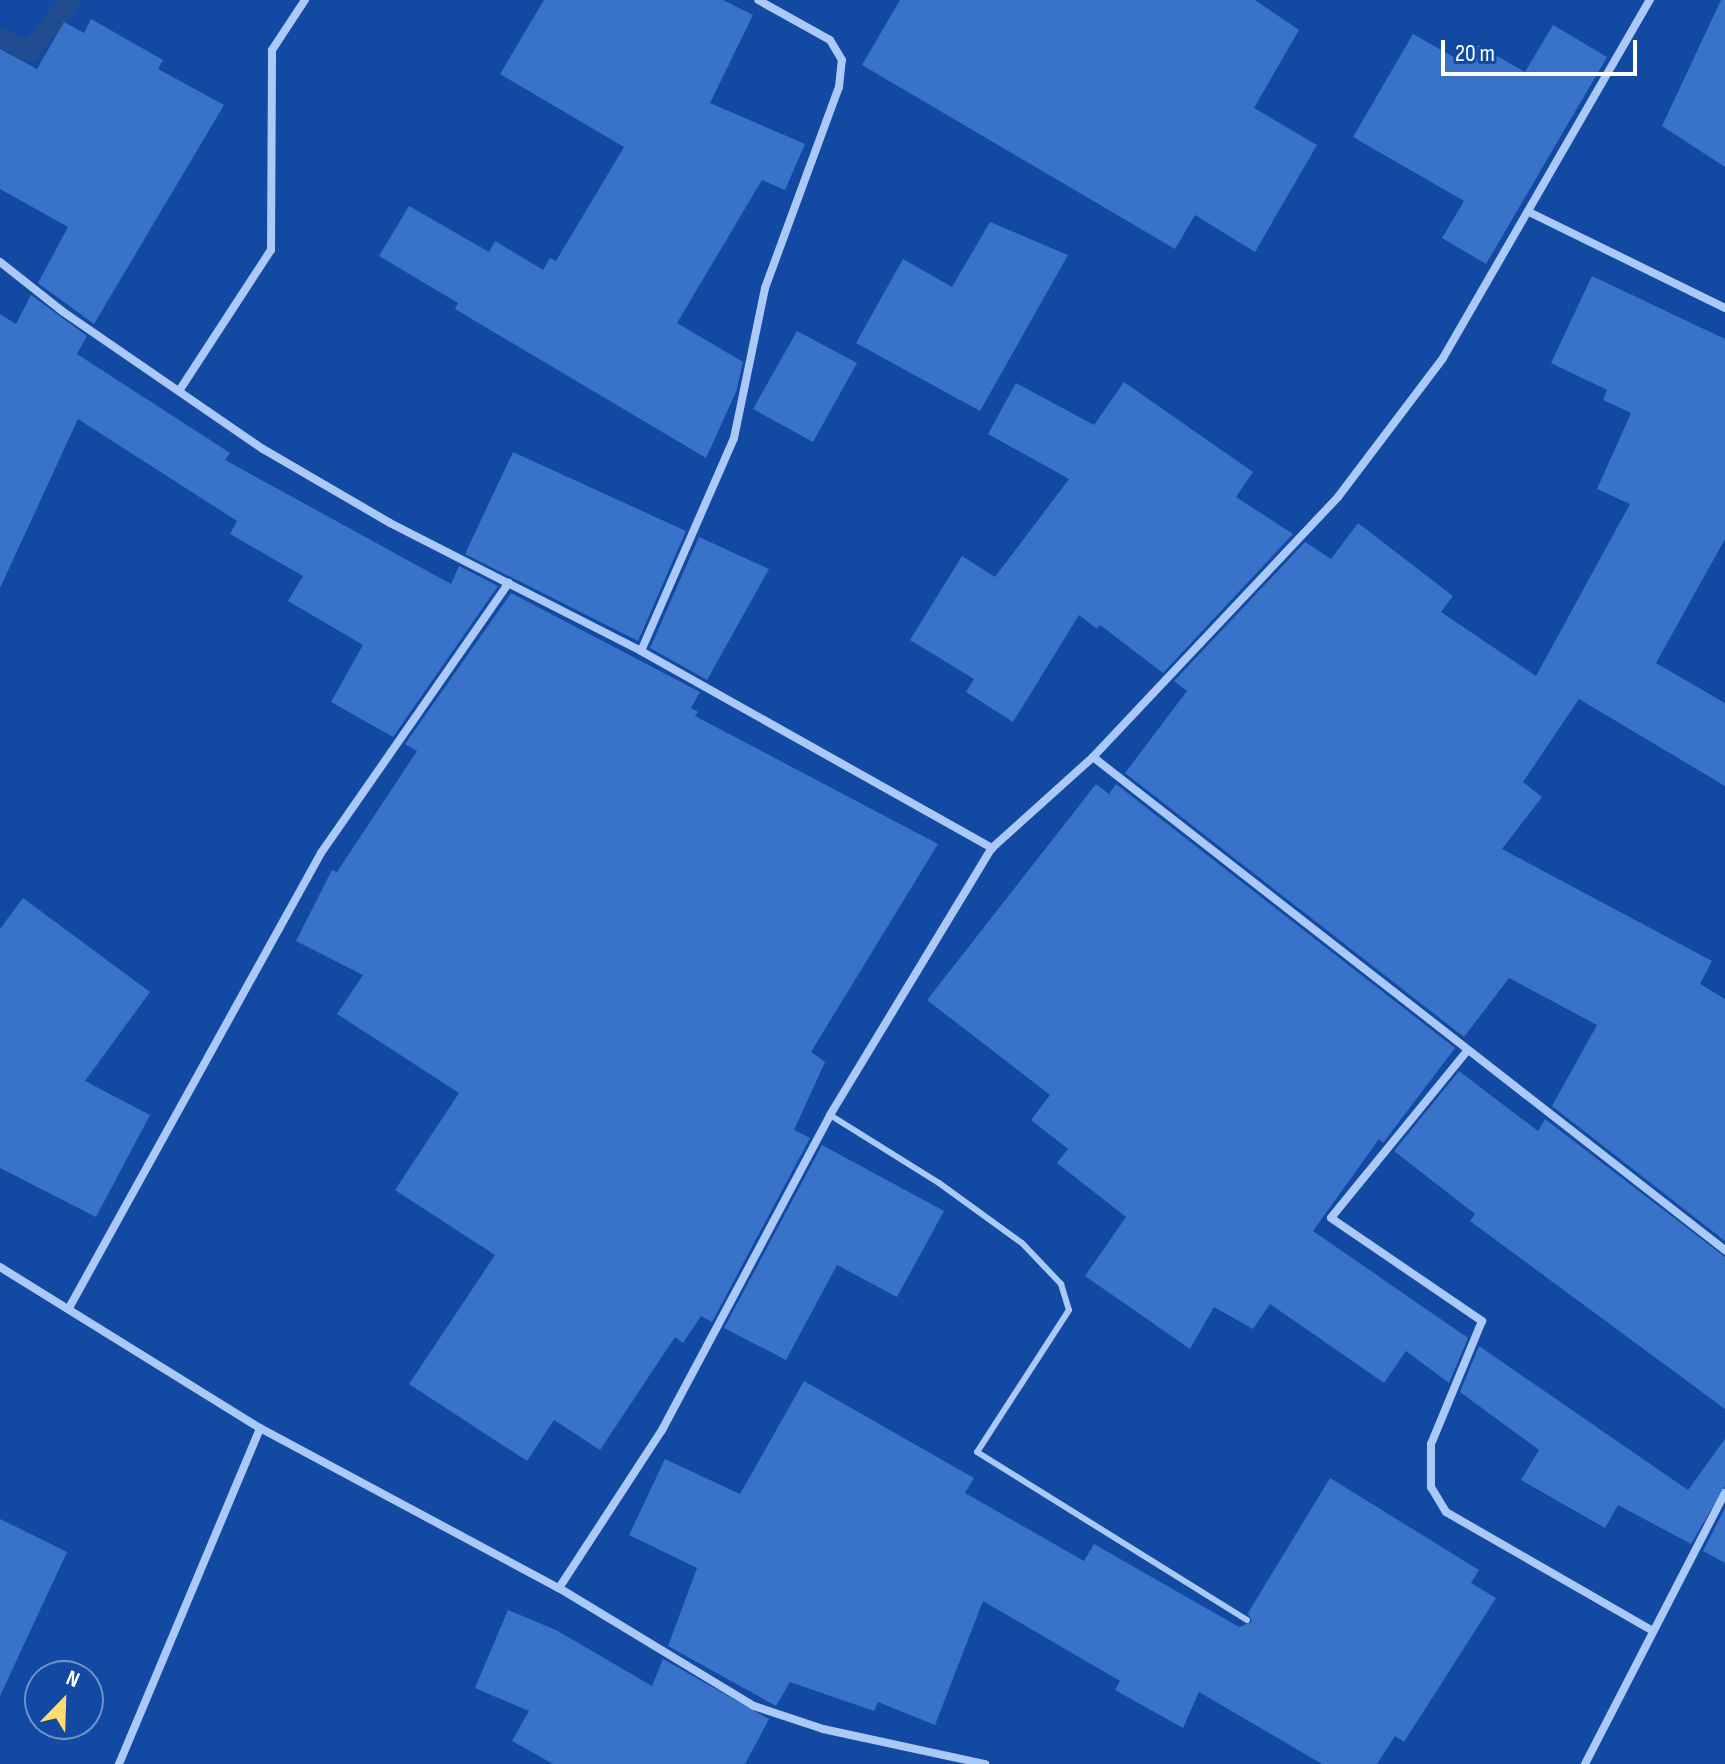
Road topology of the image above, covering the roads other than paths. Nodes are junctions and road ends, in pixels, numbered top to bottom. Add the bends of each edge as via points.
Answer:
1 (305, 0) edge
2 (758, 0) edge
3 (1650, 0) edge
4 (1529, 212) junction
5 (0, 262) edge
6 (1725, 308) edge
7 (179, 391) junction
8 (509, 583) junction
9 (641, 651) junction
10 (1093, 757) junction
11 (992, 848) junction
12 (1467, 1051) junction
13 (830, 1115) junction
14 (1725, 1250) edge
15 (0, 1267) edge
16 (69, 1308) junction
17 (260, 1428) junction
18 (1725, 1493) edge
19 (559, 1588) junction
20 (1247, 1620) dead end
21 (1651, 1630) junction
22 (119, 1764) edge
23 (985, 1764) edge
24 (1585, 1764) edge

1 - 7 street via 272,50 271,250
2 - 9 street via 830,40 842,60 839,87 765,288 734,438
3 - 4 street
4 - 6 street
4 - 10 street via 1443,358 1338,497
5 - 7 street
7 - 8 street via 263,449 390,523
8 - 9 street
8 - 16 street via 321,853
9 - 11 street
10 - 11 street
10 - 12 street via 1265,886
11 - 13 street
12 - 14 street
12 - 21 street via 1331,1218 1482,1321 1431,1444 1431,1487 1446,1512
13 - 19 street via 662,1430
13 - 20 lane via 1022,1243 1061,1284 1069,1310 977,1452
15 - 16 street
16 - 17 street
17 - 19 street
17 - 22 street
18 - 21 street
19 - 23 street via 754,1706 823,1729
21 - 24 street

